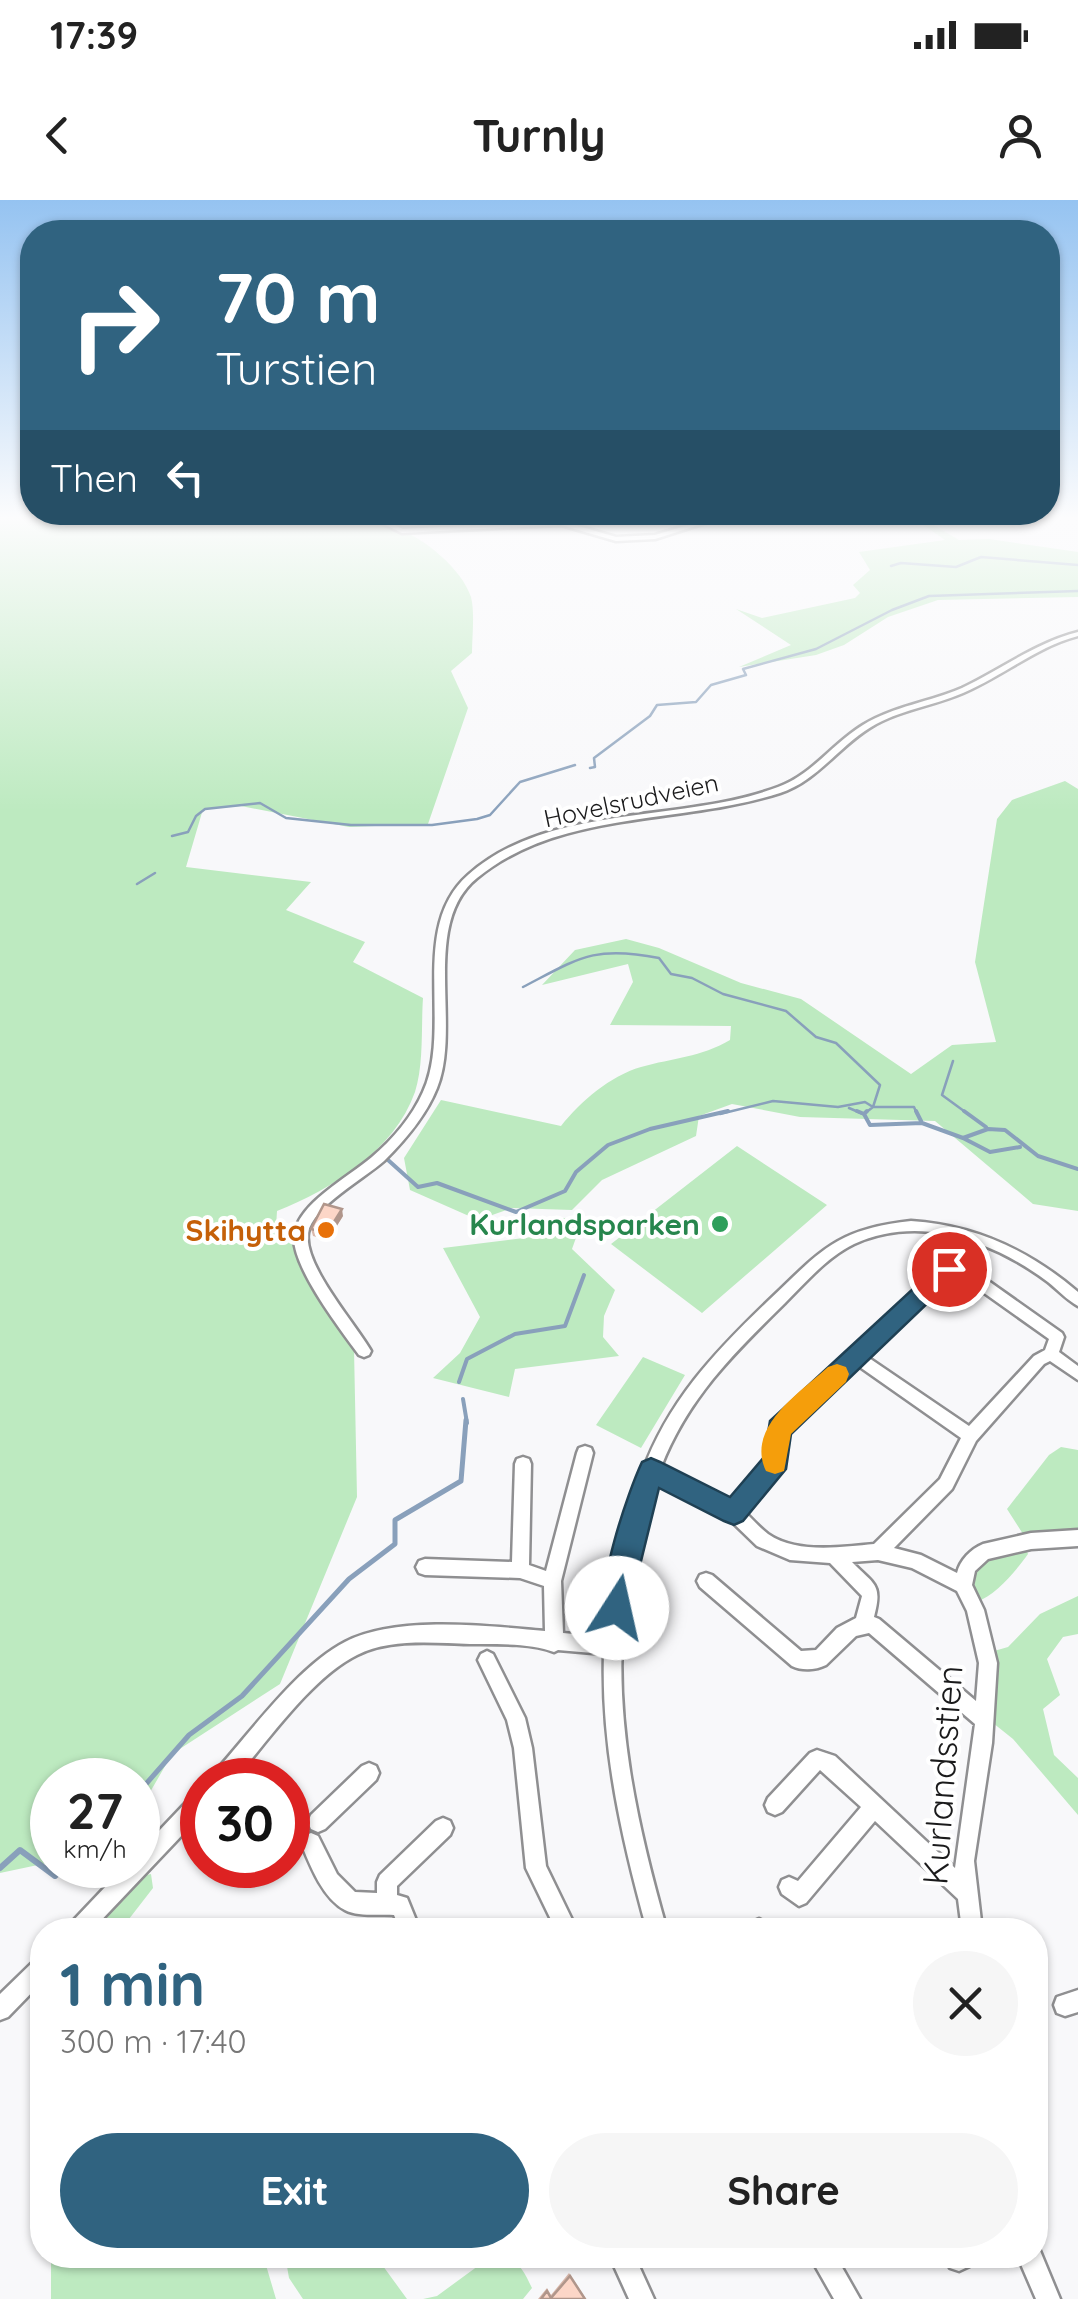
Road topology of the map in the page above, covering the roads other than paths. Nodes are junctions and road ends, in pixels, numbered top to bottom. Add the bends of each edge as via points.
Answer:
1 (1078, 634) edge
2 (1076, 1293) edge
3 (364, 1351) dead end
4 (1051, 1354) junction
5 (856, 1357) junction
6 (1078, 1374) edge
7 (970, 1436) junction
8 (586, 1453) dead end
9 (524, 1464) dead end
10 (651, 1470) junction
11 (734, 1512) junction
12 (1078, 1538) edge
13 (878, 1552) junction
14 (834, 1555) junction
15 (425, 1567) dead end
16 (520, 1570) junction
17 (552, 1581) junction
18 (706, 1581) dead end
19 (964, 1584) junction
20 (862, 1623) junction
21 (554, 1643) junction
22 (612, 1646) junction
23 (487, 1660) dead end
24 (982, 1718) junction
25 (241, 1758) edge
26 (369, 1774) dead end
27 (775, 1805) dead end
28 (874, 1806) junction
29 (318, 1822) dead end
30 (180, 1823) edge
31 (444, 1828) dead end
32 (311, 1843) dead end
33 (790, 1887) dead end
34 (966, 1892) junction
35 (393, 1903) junction
36 (89, 1918) edge
37 (402, 1918) edge
38 (561, 1918) edge
39 (653, 1918) edge
40 (970, 1918) edge
41 (30, 1979) edge
42 (0, 2009) edge
43 (627, 2268) edge
44 (829, 2268) edge
45 (1035, 2268) edge
46 (642, 2299) edge
47 (848, 2299) edge
48 (1048, 2299) edge

1 - 3 street, Hovelsrudveien via 1033,648 962,691 878,720 787,788 553,836 499,858 468,880 446,914 434,1082 382,1156 310,1214 301,1230 310,1264
2 - 10 street via 1003,1248 948,1228 880,1229 850,1240 707,1372
4 - 5 street via 1056,1336 958,1267 921,1292
4 - 6 street
4 - 7 street via 1012,1386
5 - 7 street
5 - 11 street via 779,1429 776,1461
7 - 13 street via 946,1484
8 - 17 street
9 - 16 street
10 - 11 street
10 - 22 street via 622,1571
11 - 14 street via 763,1540 790,1552
12 - 19 street via 982,1552 967,1567
13 - 14 street
13 - 19 street
14 - 20 street via 871,1594
15 - 16 street
16 - 17 street
17 - 21 street
18 - 20 street via 798,1660 820,1659
19 - 24 street, Kurlandsstien via 988,1663
20 - 24 street via 882,1632
21 - 22 street
21 - 25 street via 416,1635 368,1640 318,1675
22 - 39 street via 622,1782
23 - 38 street via 516,1718 536,1868
24 - 34 street, Kurlandsstien
26 - 29 street
27 - 28 street via 818,1760 839,1769
28 - 33 street via 799,1896
28 - 34 street
30 - 36 street
31 - 35 street via 387,1882
32 - 35 street via 330,1882 350,1902
34 - 40 street, Kurlandsstien
35 - 37 street
41 - 42 street
43 - 46 street
44 - 47 street
45 - 48 street

